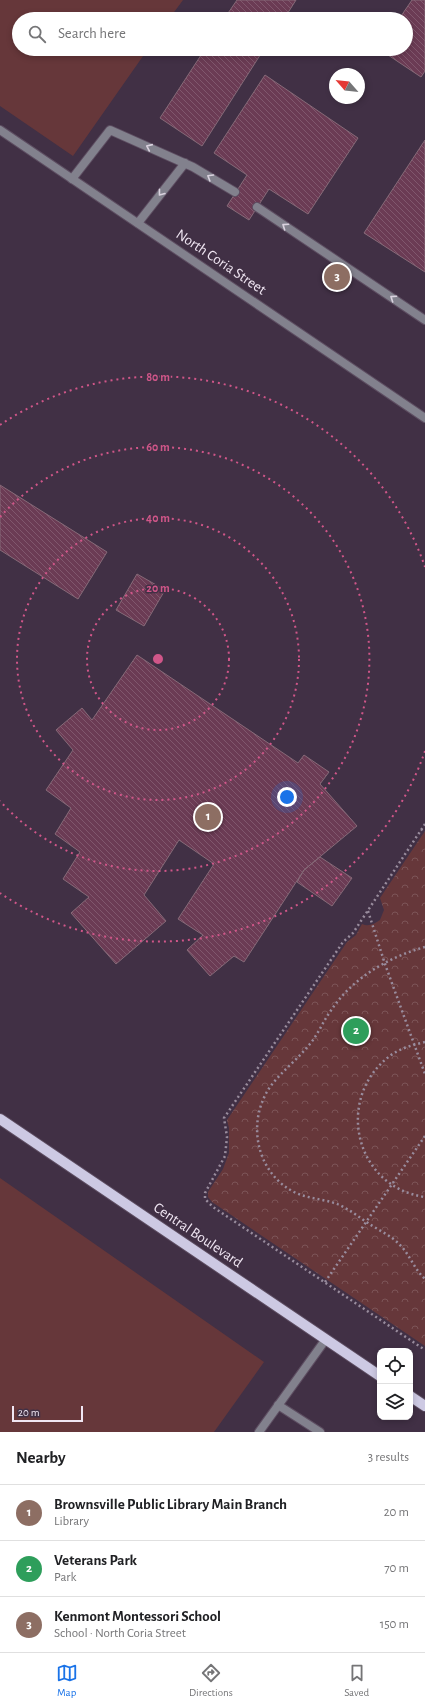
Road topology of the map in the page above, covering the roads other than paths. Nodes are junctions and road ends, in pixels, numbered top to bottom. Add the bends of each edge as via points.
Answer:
1 (0, 130) edge
2 (185, 163) junction
3 (72, 178) junction
4 (235, 192) dead end
5 (257, 207) dead end
6 (138, 223) junction
7 (425, 320) edge
8 (425, 418) edge
9 (0, 1119) edge
10 (326, 1340) junction
11 (377, 1374) edge
12 (413, 1398) edge
13 (278, 1405) junction
14 (425, 1406) edge
15 (316, 1431) edge
16 (260, 1432) edge

1 - 3 street, North Coria Street
2 -> 3 street via 110,130
4 -> 2 street
2 -> 6 street
3 - 6 street, North Coria Street
7 -> 5 street
6 - 8 street, North Coria Street
9 - 10 main road, Central Boulevard
10 - 11 main road, Central Boulevard
10 - 13 street
12 - 14 main road
13 - 15 street
13 - 16 street

